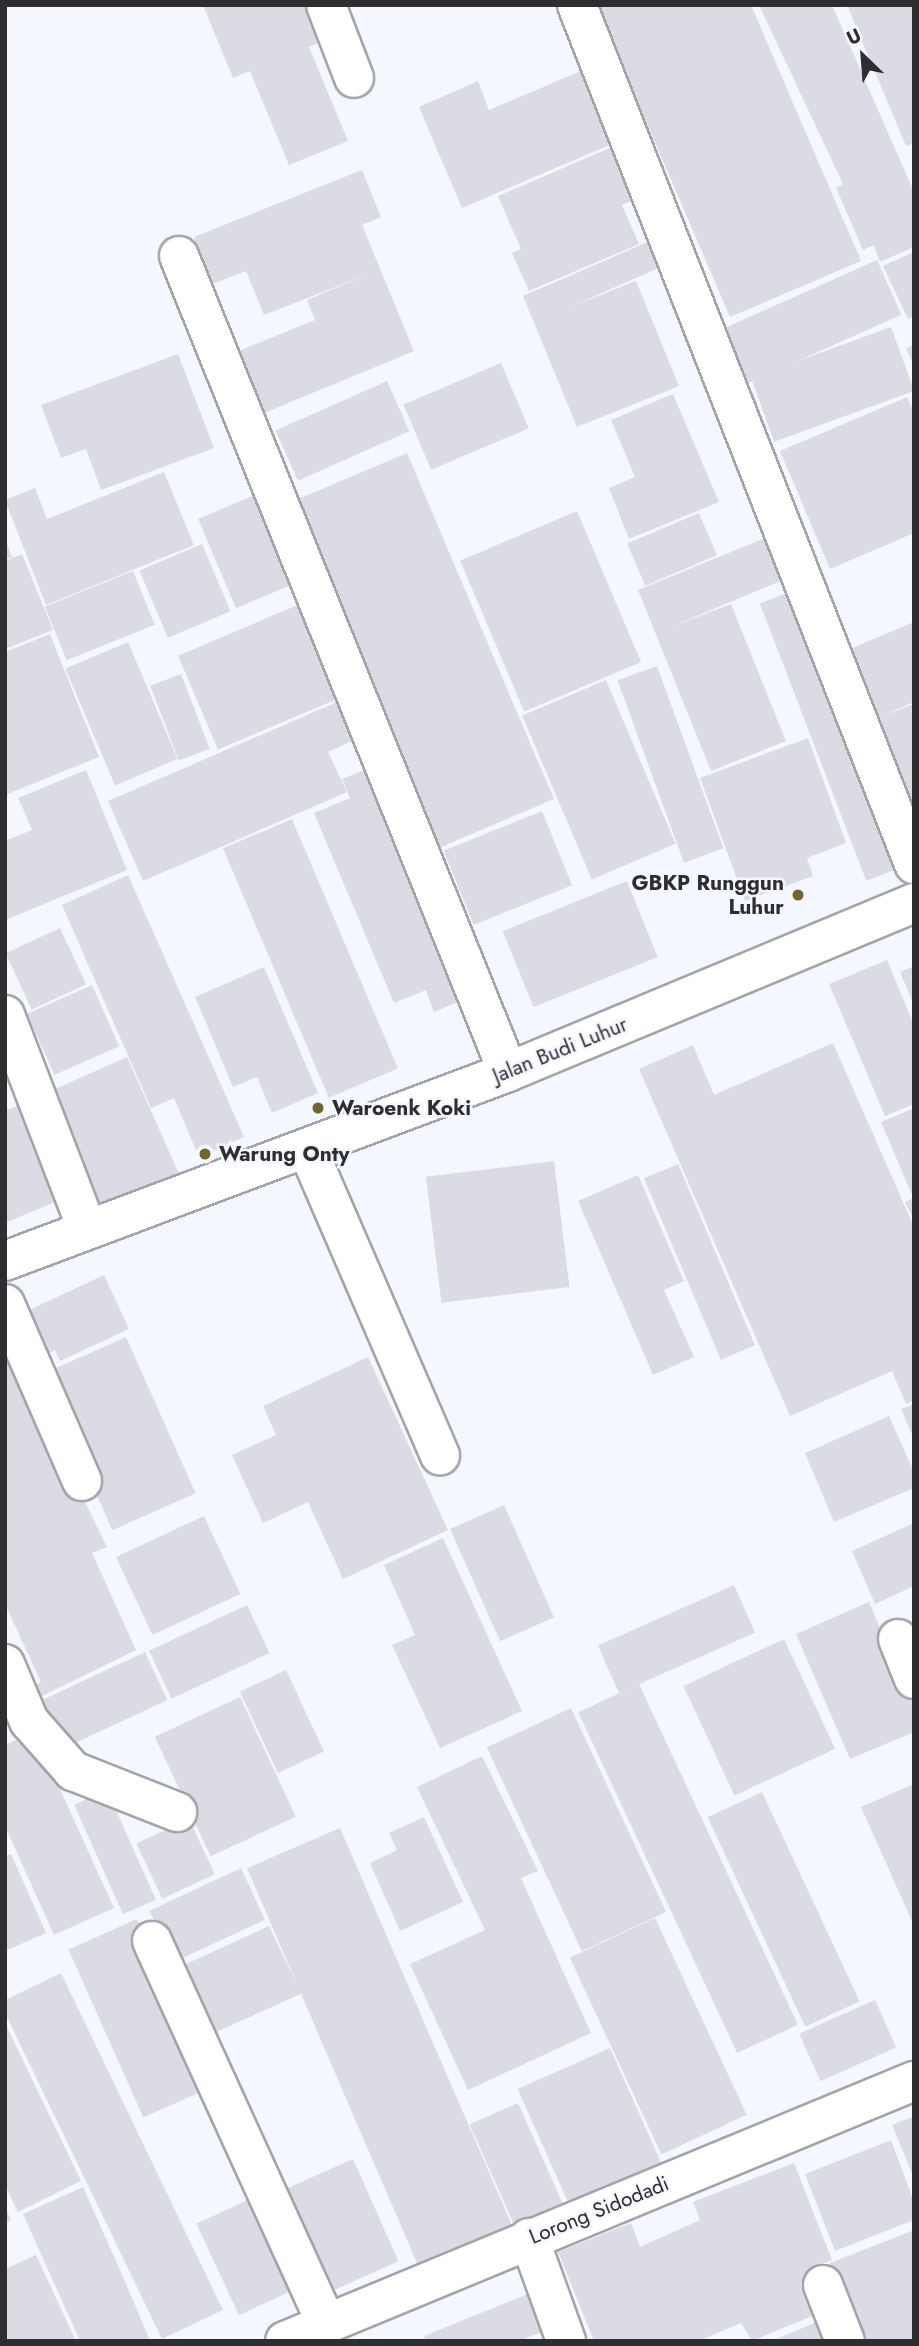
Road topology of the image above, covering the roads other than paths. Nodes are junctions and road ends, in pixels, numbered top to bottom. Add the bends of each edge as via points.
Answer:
1 (326, 5) edge
2 (577, 5) edge
3 (354, 78) dead end
4 (179, 256) dead end
5 (914, 864) edge
6 (914, 903) edge
7 (5, 1015) edge
8 (508, 1072) junction
9 (19, 1095) edge
10 (307, 1148) junction
11 (87, 1229) junction
12 (5, 1261) edge
13 (5, 1304) edge
14 (440, 1456) dead end
15 (82, 1481) dead end
16 (898, 1639) dead end
17 (5, 1664) edge
18 (914, 1679) edge
19 (17, 1725) edge
20 (177, 1812) dead end
21 (152, 1941) dead end
22 (914, 2081) edge
23 (529, 2238) junction
24 (823, 2286) dead end
25 (326, 2323) junction
26 (285, 2341) edge
27 (566, 2341) edge
28 (845, 2341) edge

1 - 3 street
2 - 5 street
4 - 8 street
6 - 8 street, Jalan Budi Luhur
7 - 9 street
8 - 10 street, Jalan Budi Luhur
9 - 11 street
10 - 11 street, Jalan Budi Luhur
10 - 14 street
11 - 12 street, Jalan Budi Luhur
13 - 15 street
16 - 18 street
17 - 19 street
19 - 20 street via 73,1771
21 - 25 street
22 - 23 street, Lorong Sidodadi
23 - 25 street, Lorong Sidodadi
23 - 27 street
24 - 28 street
25 - 26 street, Lorong Sidodadi

